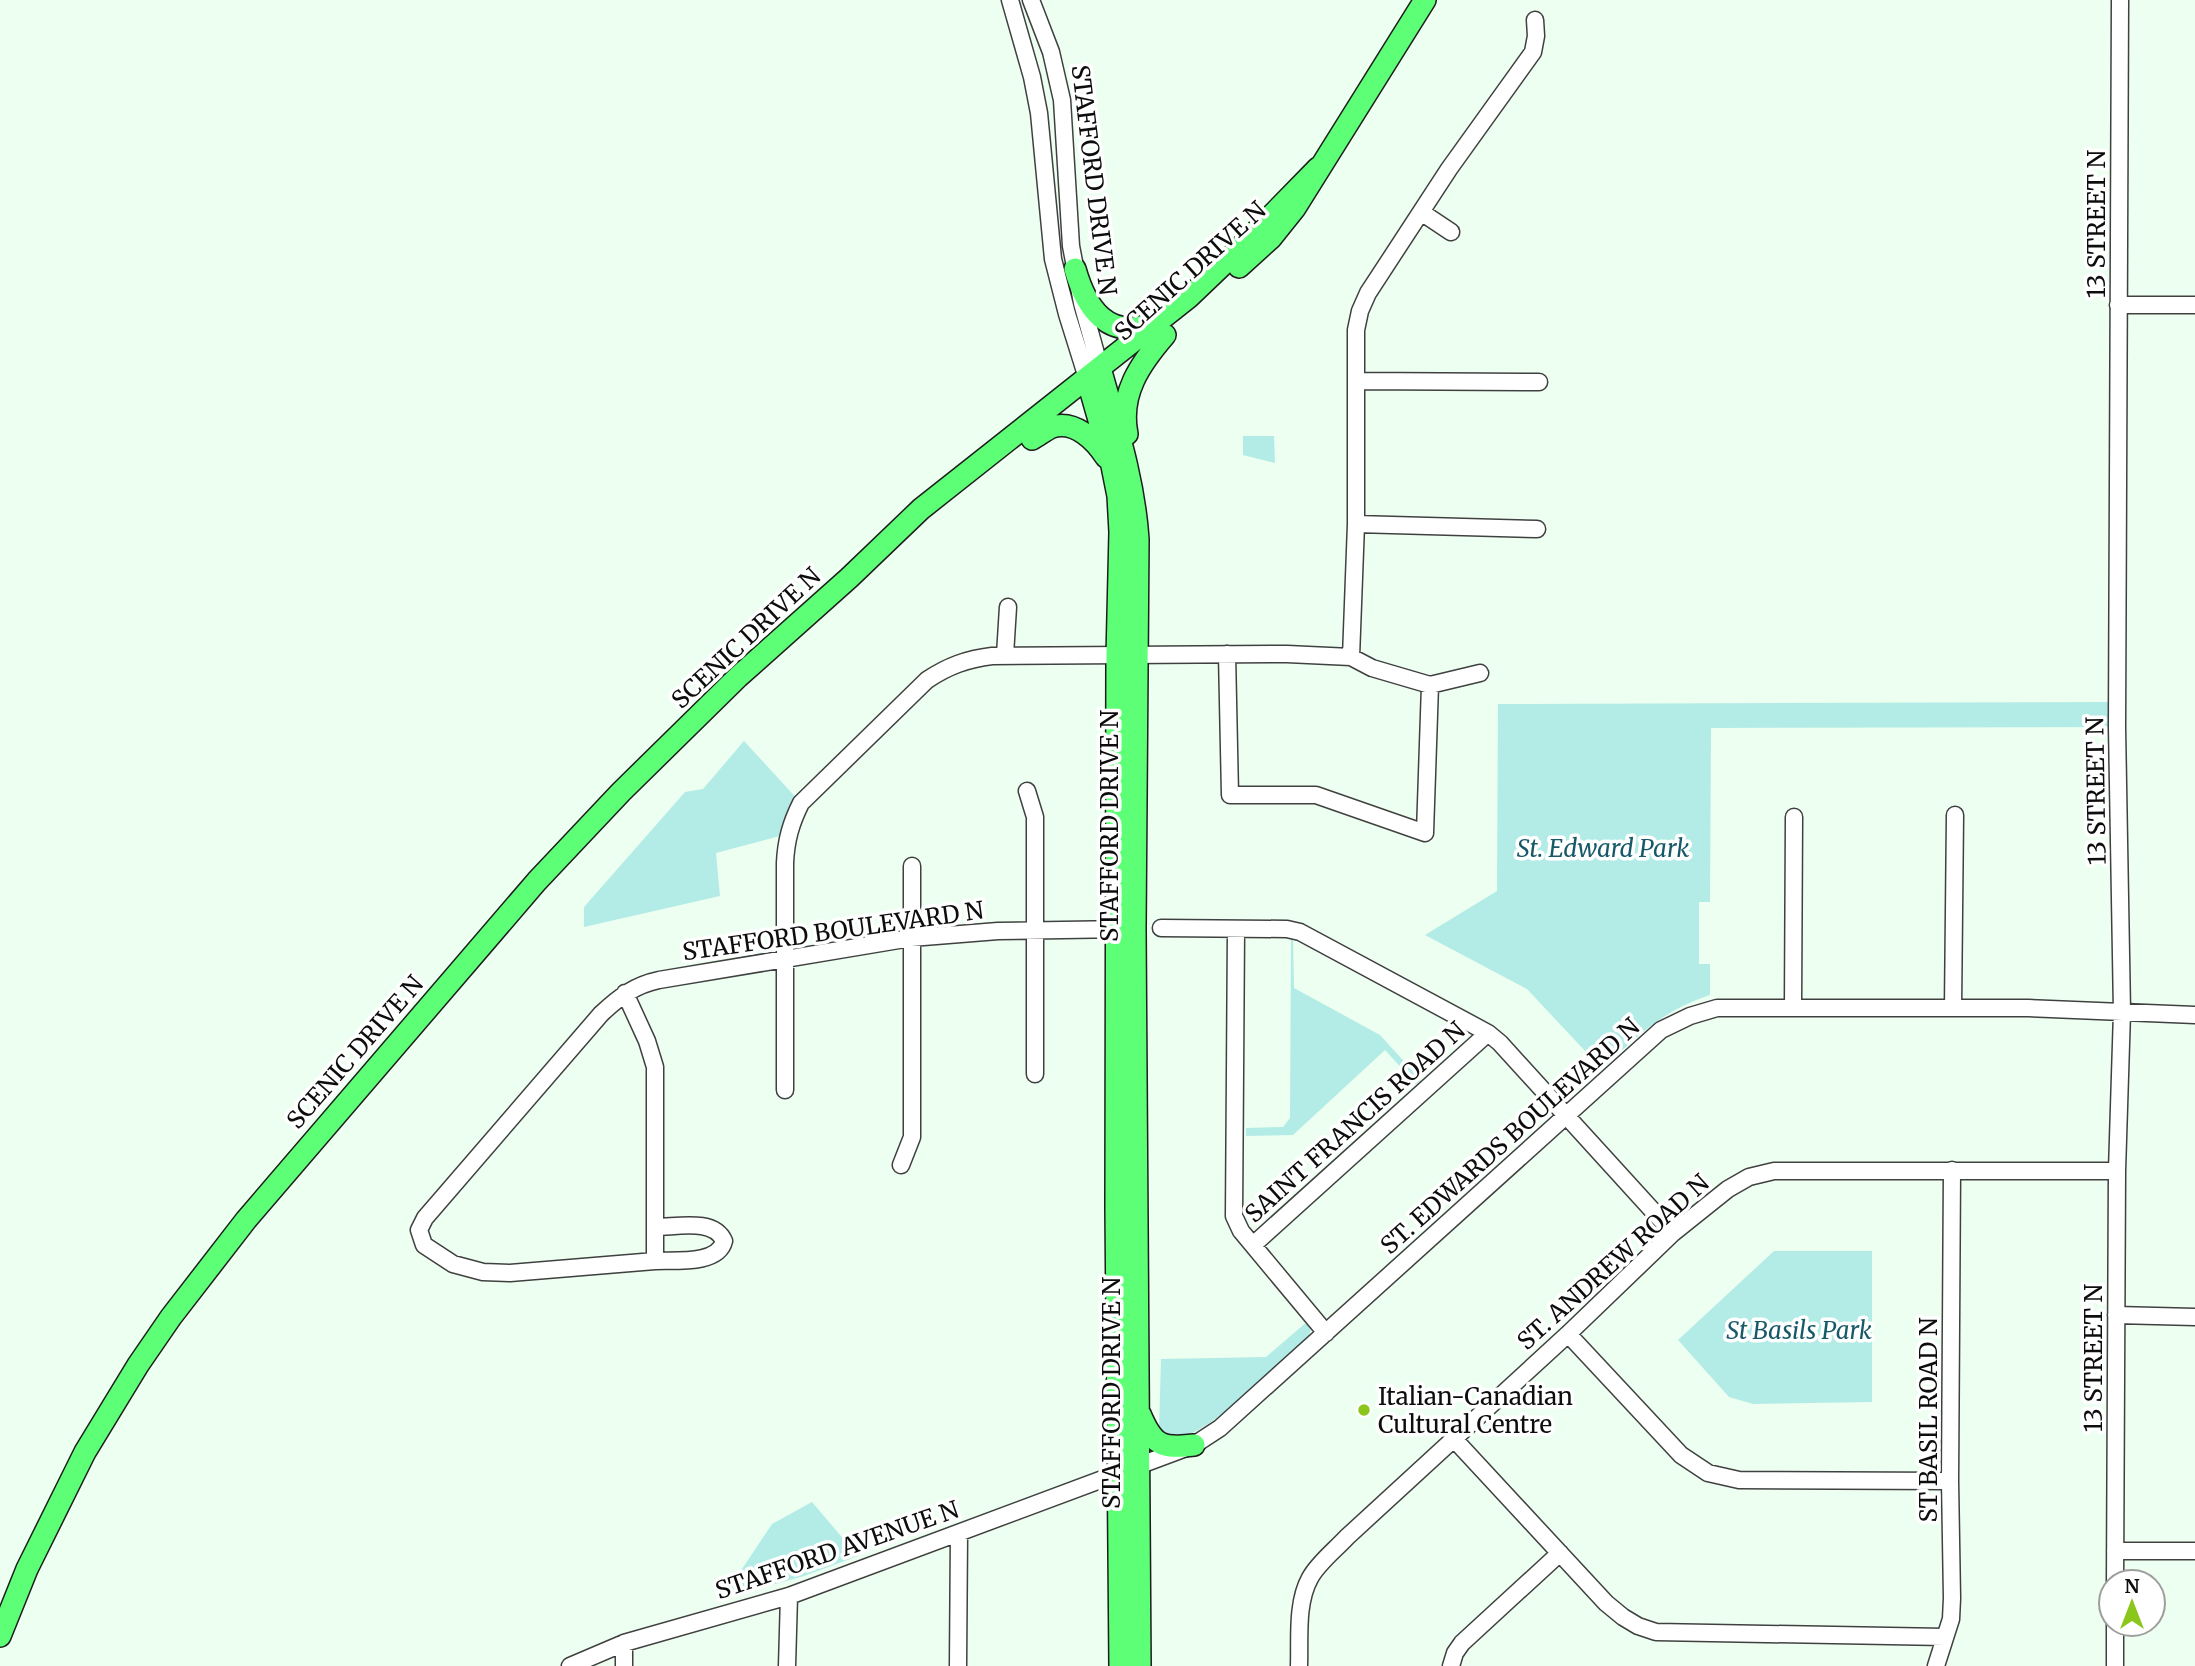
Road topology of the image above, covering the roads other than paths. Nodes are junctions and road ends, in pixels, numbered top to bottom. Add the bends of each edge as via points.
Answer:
1 (1010, 0) edge
2 (1031, 0) edge
3 (1425, 0) edge
4 (2120, 0) edge
5 (1535, 20) dead end
6 (1421, 212) junction
7 (1451, 232) dead end
8 (1075, 269) junction
9 (2118, 305) junction
10 (2195, 305) edge
11 (1163, 327) junction
12 (1095, 380) junction
13 (1356, 381) junction
14 (1539, 383) dead end
15 (1032, 439) junction
16 (1120, 466) junction
17 (1356, 524) junction
18 (1537, 528) dead end
19 (849, 578) junction
20 (1007, 607) dead end
21 (1227, 654) junction
22 (1005, 655) junction
23 (1127, 655) junction
24 (1351, 657) junction
25 (1479, 673) dead end
26 (1430, 685) junction
27 (1027, 791) dead end
28 (1955, 815) dead end
29 (1794, 817) dead end
30 (912, 866) dead end
31 (1161, 928) dead end
32 (1035, 929) junction
33 (1126, 929) junction
34 (1236, 929) junction
35 (911, 938) junction
36 (784, 959) junction
37 (625, 993) junction
38 (1793, 1007) junction
39 (1953, 1009) junction
40 (2122, 1012) junction
41 (2195, 1015) edge
42 (1488, 1033) junction
43 (1035, 1074) dead end
44 (785, 1090) dead end
45 (1567, 1116) junction
46 (901, 1165) dead end
47 (1952, 1170) junction
48 (2117, 1171) junction
49 (656, 1227) junction
50 (1673, 1233) junction
51 (1253, 1245) junction
52 (655, 1261) junction
53 (2116, 1315) junction
54 (2195, 1317) edge
55 (1326, 1333) junction
56 (1568, 1334) junction
57 (1138, 1409) junction
58 (1454, 1438) junction
59 (1194, 1445) junction
60 (1128, 1471) junction
61 (1950, 1481) junction
62 (959, 1533) junction
63 (2115, 1551) junction
64 (2195, 1551) edge
65 (1560, 1553) junction
66 (2115, 1568) edge
67 (789, 1596) junction
68 (0, 1636) edge
69 (1945, 1637) junction
70 (2115, 1638) edge
71 (624, 1643) junction
72 (570, 1666) edge
73 (624, 1666) edge
74 (788, 1666) edge
75 (958, 1666) edge
76 (1120, 1666) edge
77 (1140, 1666) edge
78 (1299, 1666) edge
79 (1451, 1666) edge
80 (1936, 1666) edge
81 (2115, 1666) edge

1 - 12 street, STAFFORD DRIVE N via 1037,103 1053,259 1067,314
2 - 8 street, STAFFORD DRIVE N via 1051,52 1062,100
3 - 11 main road, SCENIC DRIVE N via 1295,208 1271,238
4 - 9 street, 13 STREET N
5 - 6 street via 1532,52
6 - 7 street
6 - 13 street via 1360,311
8 - 11 main road via 1089,306 1104,320 1132,329
8 - 12 street, STAFFORD DRIVE N
9 - 10 street
9 - 40 street, 13 STREET N
11 - 12 main road, SCENIC DRIVE N
11 - 16 main road via 1129,389 1125,411 1130,449
12 - 15 main road, SCENIC DRIVE N
12 - 16 main road, STAFFORD DRIVE N
12 - 19 main road, SCENIC DRIVE N via 921,509
13 - 14 street
13 - 17 street
15 - 16 main road via 1053,427 1078,430
15 - 19 main road, SCENIC DRIVE N
16 - 23 main road, STAFFORD DRIVE N via 1135,497 1138,539
17 - 18 street
17 - 24 street
19 - 68 main road, SCENIC DRIVE N via 738,677 537,881 246,1220 171,1317 85,1452 27,1569
20 - 22 street
21 - 23 street
21 - 24 street
21 - 26 street via 1230,796 1316,796 1425,833
22 - 23 street
22 - 36 street via 960,662 927,680 801,803 787,834
23 - 33 main road, STAFFORD DRIVE N
24 - 26 street
25 - 26 street
27 - 32 street via 1035,817
28 - 39 street
29 - 38 street
30 - 35 street
31 - 34 street
32 - 33 street, STAFFORD BOULEVARD N
32 - 35 street, STAFFORD BOULEVARD N
32 - 43 street
33 - 57 main road, STAFFORD DRIVE N
33 - 60 main road, STAFFORD DRIVE N via 1116,1322
34 - 42 street via 1300,932
34 - 51 street via 1234,1216
35 - 36 street, STAFFORD BOULEVARD N
35 - 46 street via 912,1137
36 - 37 street, STAFFORD BOULEVARD N via 659,980
36 - 44 street
37 - 49 street via 655,1067
37 - 52 street, STAFFORD BOULEVARD N via 601,1014 419,1230 429,1249 453,1264 483,1272
38 - 39 street, ST. EDWARDS BOULEVARD N
38 - 45 street, ST. EDWARDS BOULEVARD N via 1717,1008 1690,1016 1661,1030
39 - 40 street, ST. EDWARDS BOULEVARD N
40 - 41 street, ST. EDWARDS BOULEVARD N
40 - 48 street, 13 STREET N
42 - 45 street
42 - 51 street, SAINT FRANCIS ROAD N
45 - 50 street
45 - 55 street, ST. EDWARDS BOULEVARD N
47 - 48 street, ST. ANDREW ROAD N
47 - 50 street, ST. ANDREW ROAD N via 1774,1171 1749,1177 1728,1189
47 - 61 street, ST BASIL ROAD N
48 - 53 street, 13 STREET N
49 - 52 street
49 - 52 street, STAFFORD BOULEVARD N via 709,1226 724,1241 717,1254 708,1257
50 - 56 street, ST. ANDREW ROAD N
51 - 55 street
53 - 54 street
53 - 63 street, 13 STREET N
55 - 59 street, ST. EDWARDS BOULEVARD N via 1220,1428
56 - 58 street, ST. ANDREW ROAD N
56 - 61 street via 1681,1455 1708,1473 1748,1480
57 - 59 main road via 1154,1440 1164,1446
57 - 60 main road, STAFFORD DRIVE N
58 - 65 street
58 - 78 street, ST. ANDREW ROAD N via 1347,1537 1309,1579 1302,1605
59 - 60 street, ST. EDWARDS BOULEVARD N
60 - 62 street, STAFFORD AVENUE N
60 - 76 main road, STAFFORD DRIVE N
60 - 77 main road, STAFFORD DRIVE N
61 - 69 street, ST BASIL ROAD N via 1952,1598
62 - 67 street, STAFFORD AVENUE N
62 - 75 street
63 - 64 street
63 - 66 street, 13 STREET N
65 - 69 street via 1611,1607 1648,1630
65 - 79 street via 1462,1643
67 - 71 street, STAFFORD AVENUE N
67 - 74 street
69 - 80 street, ST BASIL ROAD N
70 - 81 street
71 - 72 street, STAFFORD AVENUE N
71 - 73 street

